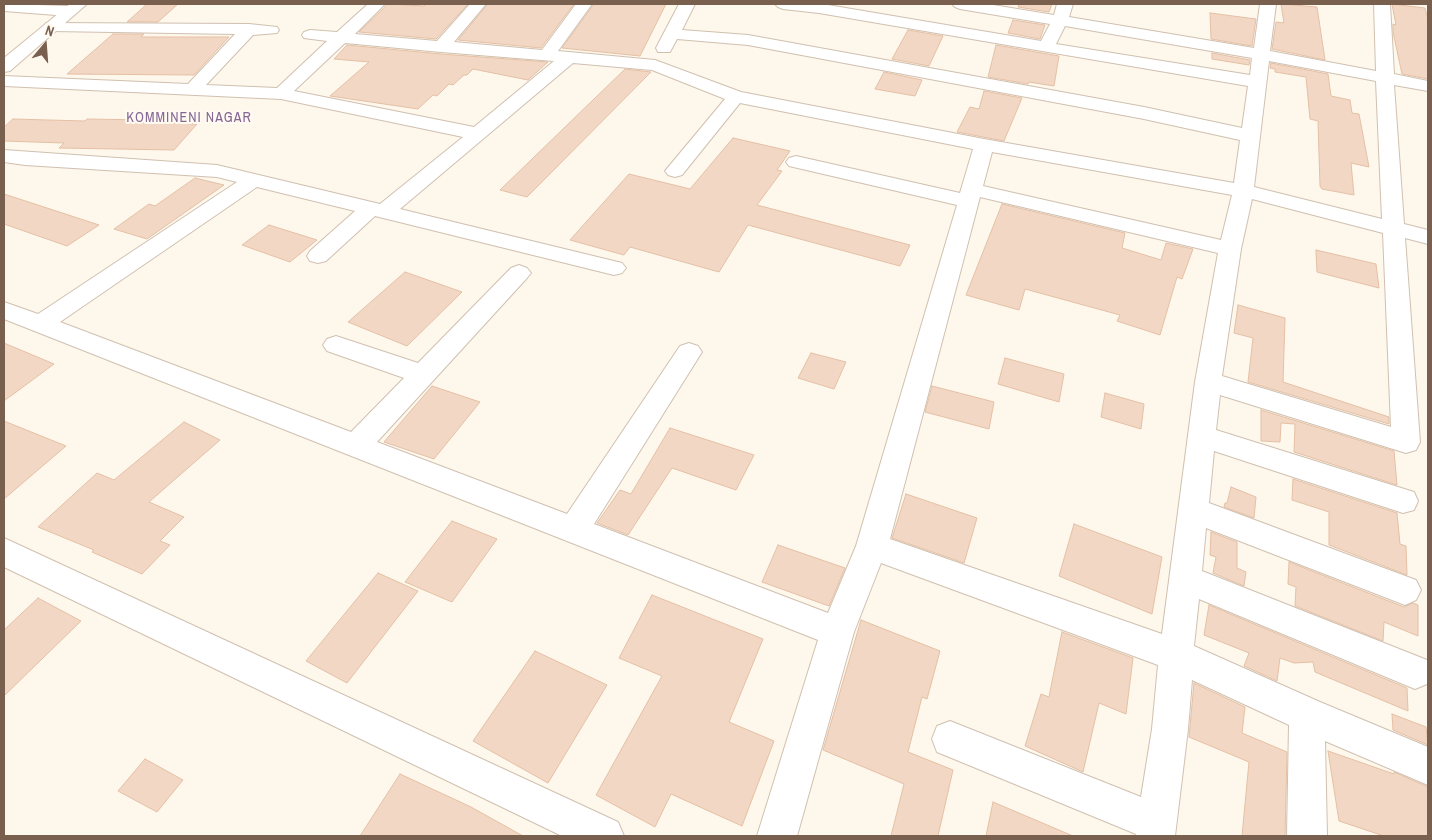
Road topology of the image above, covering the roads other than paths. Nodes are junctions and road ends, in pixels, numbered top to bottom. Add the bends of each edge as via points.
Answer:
1 (377, 4) edge
2 (478, 4) edge
3 (584, 4) edge
4 (687, 4) edge
5 (783, 4) edge
6 (960, 4) edge
7 (1382, 4) edge
8 (1261, 5) edge
9 (4, 6) edge
10 (74, 8) edge
11 (1063, 12) edge
12 (52, 26) junction
13 (249, 29) junction
14 (271, 30) dead end
15 (672, 34) junction
16 (310, 35) dead end
17 (344, 37) junction
18 (441, 47) junction
19 (1046, 47) junction
20 (1261, 54) junction
21 (547, 55) junction
22 (570, 57) junction
23 (6, 62) edge
24 (655, 65) junction
25 (1385, 78) junction
26 (4, 81) edge
27 (1257, 82) junction
28 (1428, 86) edge
29 (192, 90) junction
30 (281, 94) junction
31 (736, 97) junction
32 (478, 134) junction
33 (1250, 136) junction
34 (984, 144) junction
35 (4, 156) edge
36 (796, 162) dead end
37 (675, 171) dead end
38 (254, 180) junction
39 (1243, 191) junction
40 (970, 195) junction
41 (378, 210) junction
42 (1394, 228) junction
43 (1428, 237) edge
44 (1230, 248) junction
45 (318, 256) dead end
46 (614, 268) dead end
47 (519, 273) dead end
48 (4, 310) edge
49 (40, 324) junction
50 (336, 345) dead end
51 (689, 352) dead end
52 (424, 375) junction
53 (1208, 382) junction
54 (1201, 436) junction
55 (356, 446) junction
56 (1403, 500) dead end
57 (1194, 510) junction
58 (574, 530) junction
59 (872, 546) junction
60 (4, 552) edge
61 (1186, 579) junction
62 (1405, 590) dead end
63 (837, 632) junction
64 (1176, 654) junction
65 (1415, 672) dead end
66 (1307, 715) junction
67 (950, 739) dead end
68 (1428, 766) edge
69 (1156, 830) edge
70 (604, 836) edge
71 (777, 836) edge
72 (1307, 836) edge

1 - 17 street
2 - 18 street
3 - 21 street
4 - 15 street
5 - 19 street
6 - 11 street
7 - 25 street
8 - 20 street
9 - 10 street
10 - 12 street
11 - 19 street
11 - 20 street
12 - 13 street
12 - 23 street
13 - 14 street
13 - 29 street
15 - 24 street
15 - 33 street via 748,40 1144,113
16 - 17 street
17 - 18 street
17 - 30 street
18 - 21 street
19 - 27 street
20 - 25 street
20 - 27 street
21 - 22 street
22 - 24 street
22 - 32 street
24 - 31 street
25 - 28 street
25 - 42 street
26 - 29 street
27 - 33 street
29 - 30 street
30 - 32 street
31 - 34 street
31 - 37 street
32 - 41 street
33 - 39 street
34 - 39 street
34 - 40 street
35 - 38 street via 217,171
36 - 40 street
38 - 41 street
38 - 49 street
39 - 42 street
39 - 44 street
40 - 44 street
40 - 59 street
41 - 45 street
41 - 46 street
42 - 43 street
42 - 53 street via 1406,442
44 - 53 street
47 - 52 street
48 - 49 street
49 - 55 street
50 - 52 street
51 - 58 street
52 - 55 street
53 - 54 street
54 - 56 street
54 - 57 street
55 - 58 street
57 - 61 street
57 - 62 street
58 - 63 street
59 - 63 street
59 - 64 street
60 - 70 street
61 - 64 street
61 - 65 street
63 - 71 street
64 - 66 street
64 - 69 street via 1170,729
66 - 68 street
66 - 72 street
67 - 69 street

